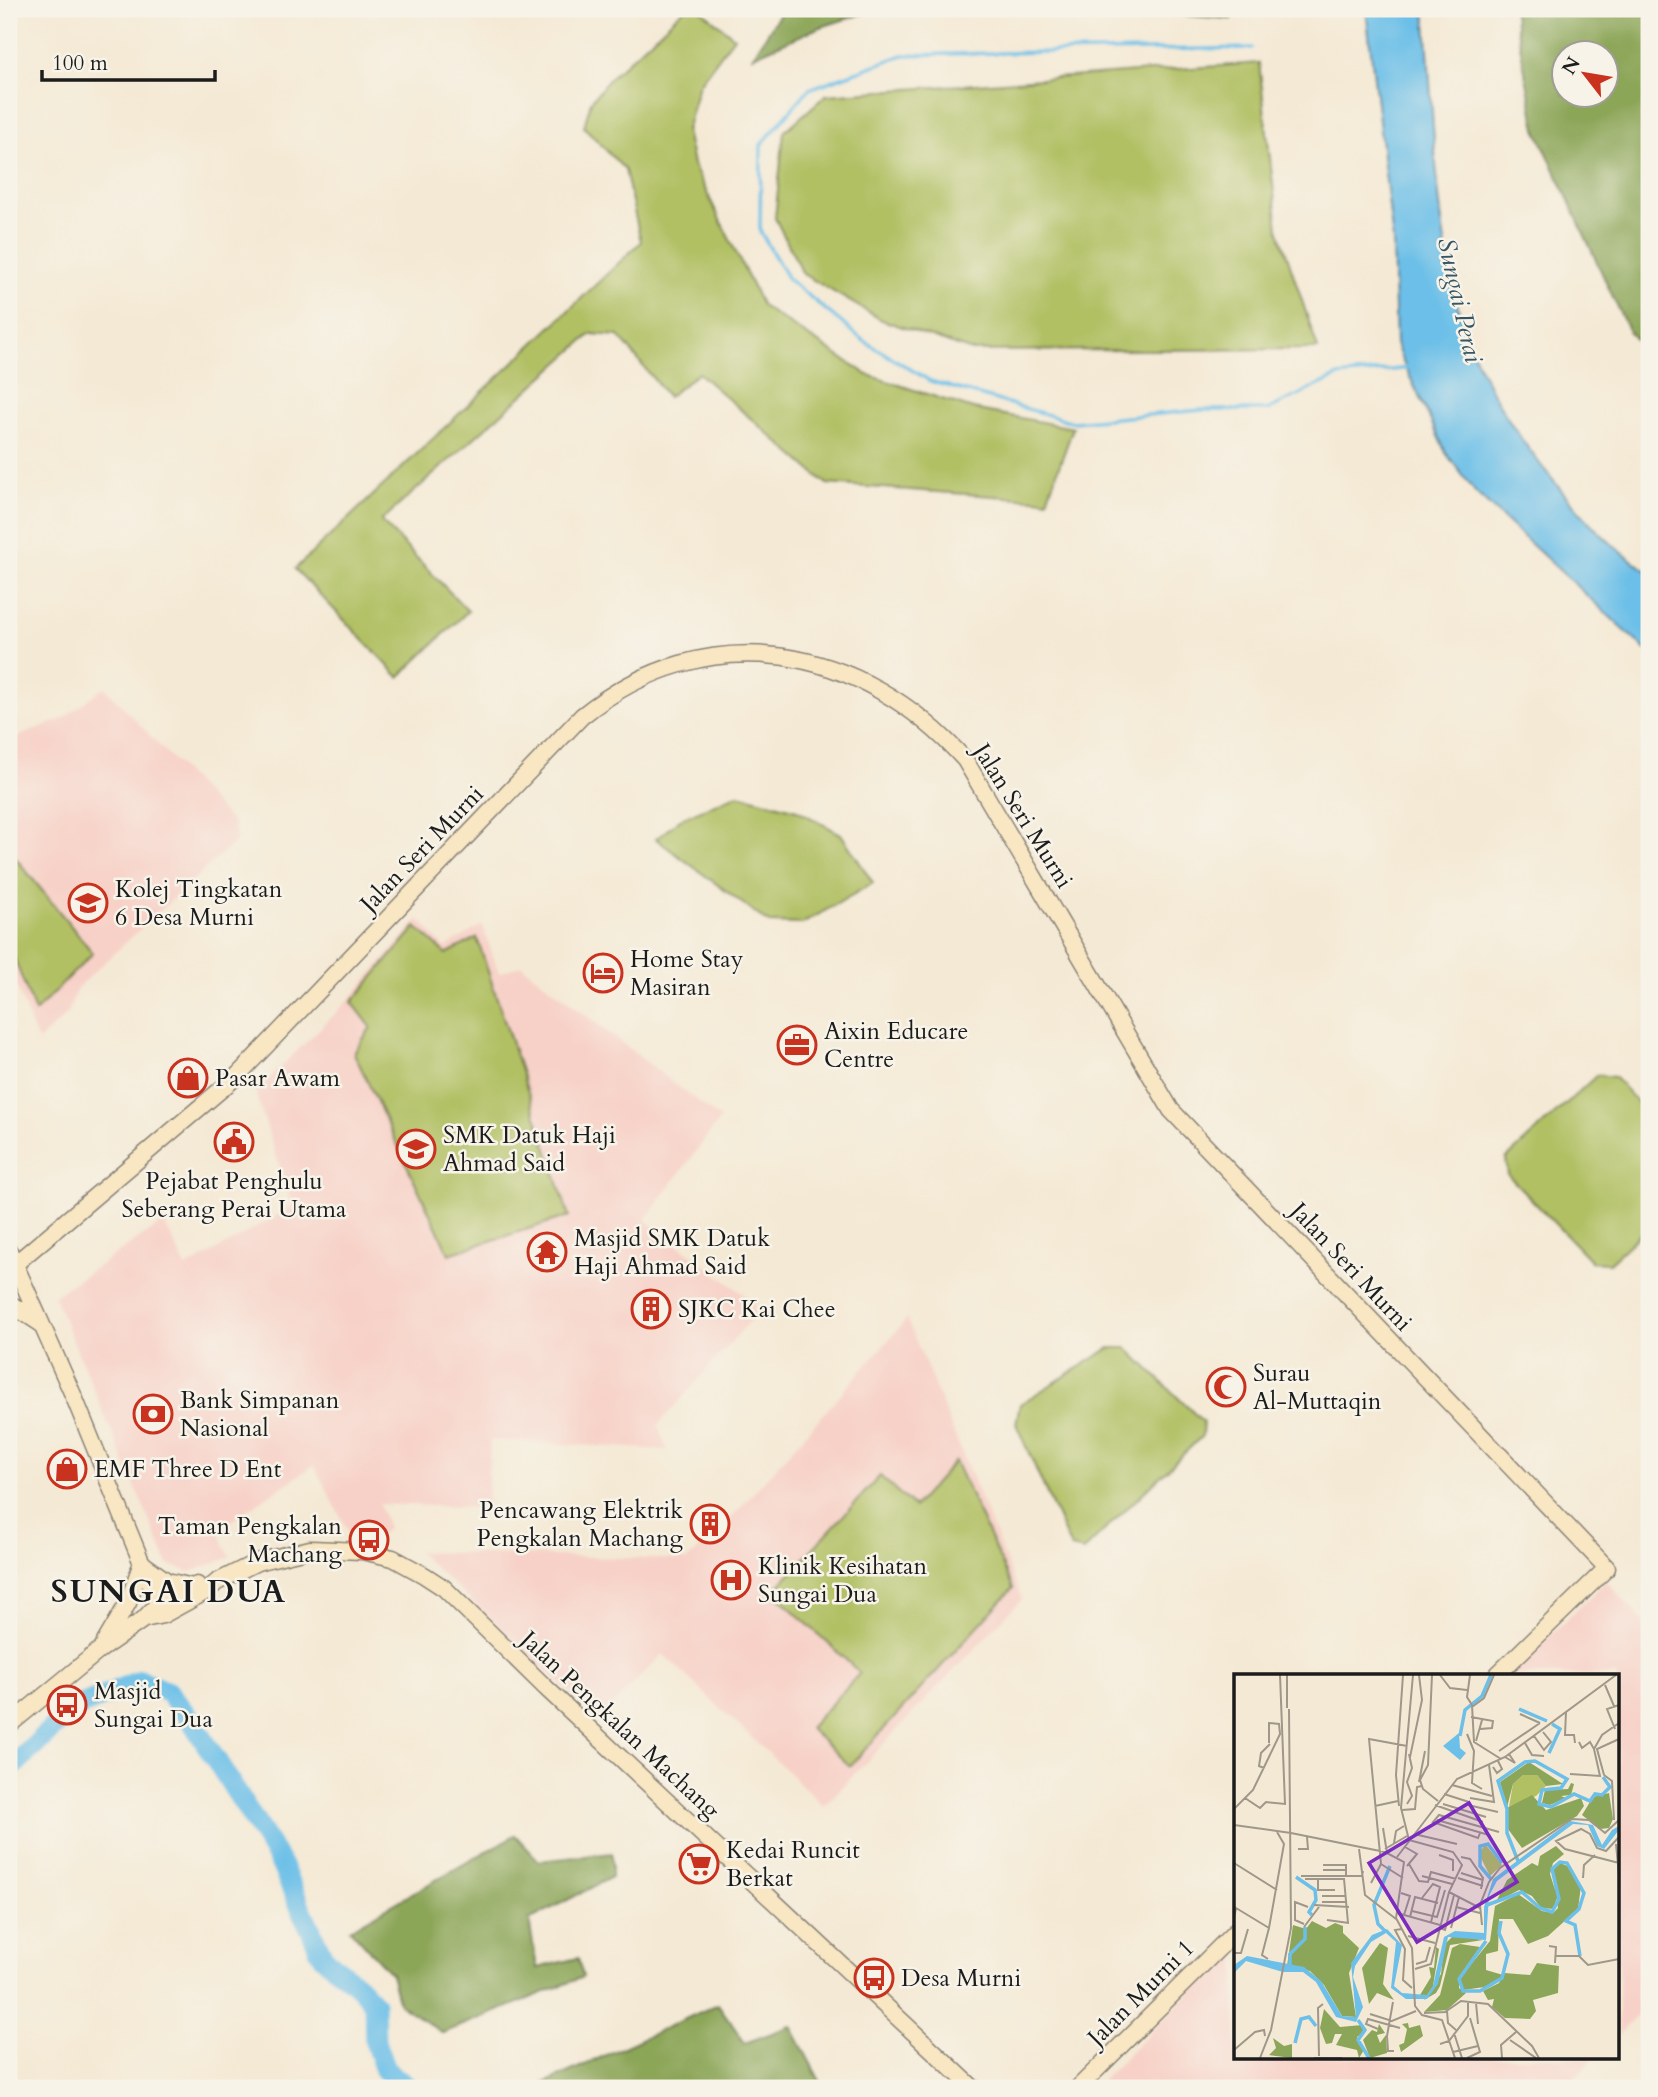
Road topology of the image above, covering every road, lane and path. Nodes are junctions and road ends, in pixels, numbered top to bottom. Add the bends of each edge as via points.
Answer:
1 (11, 1260) edge
2 (9, 1303) edge
3 (42, 1325) junction
4 (142, 1562) junction
5 (217, 1582) junction
6 (193, 1587) junction
7 (160, 1610) junction
8 (101, 1649) junction
9 (1498, 1674) edge
10 (9, 1724) edge
11 (1234, 1933) edge
12 (973, 2088) edge
13 (1078, 2088) edge

1 - 3 street
1 - 9 street, Jalan Seri Murni via 237,1076 582,716 604,699 654,673 686,663 750,655 806,661 857,677 905,704 965,761 1171,1110 1607,1568
2 - 3 street
3 - 4 street
4 - 6 street via 167,1581
4 - 7 street
4 - 8 street via 128,1603
5 - 6 street, Jalan Pengkalan Machang
5 - 7 street, Jalan Pengkalan Machang via 205,1592
5 - 12 street, Jalan Pengkalan Machang via 282,1554 335,1548 393,1558 425,1574
6 - 7 street, Jalan Pengkalan Machang
7 - 8 street
8 - 10 street
11 - 13 street, Jalan Murni 1

